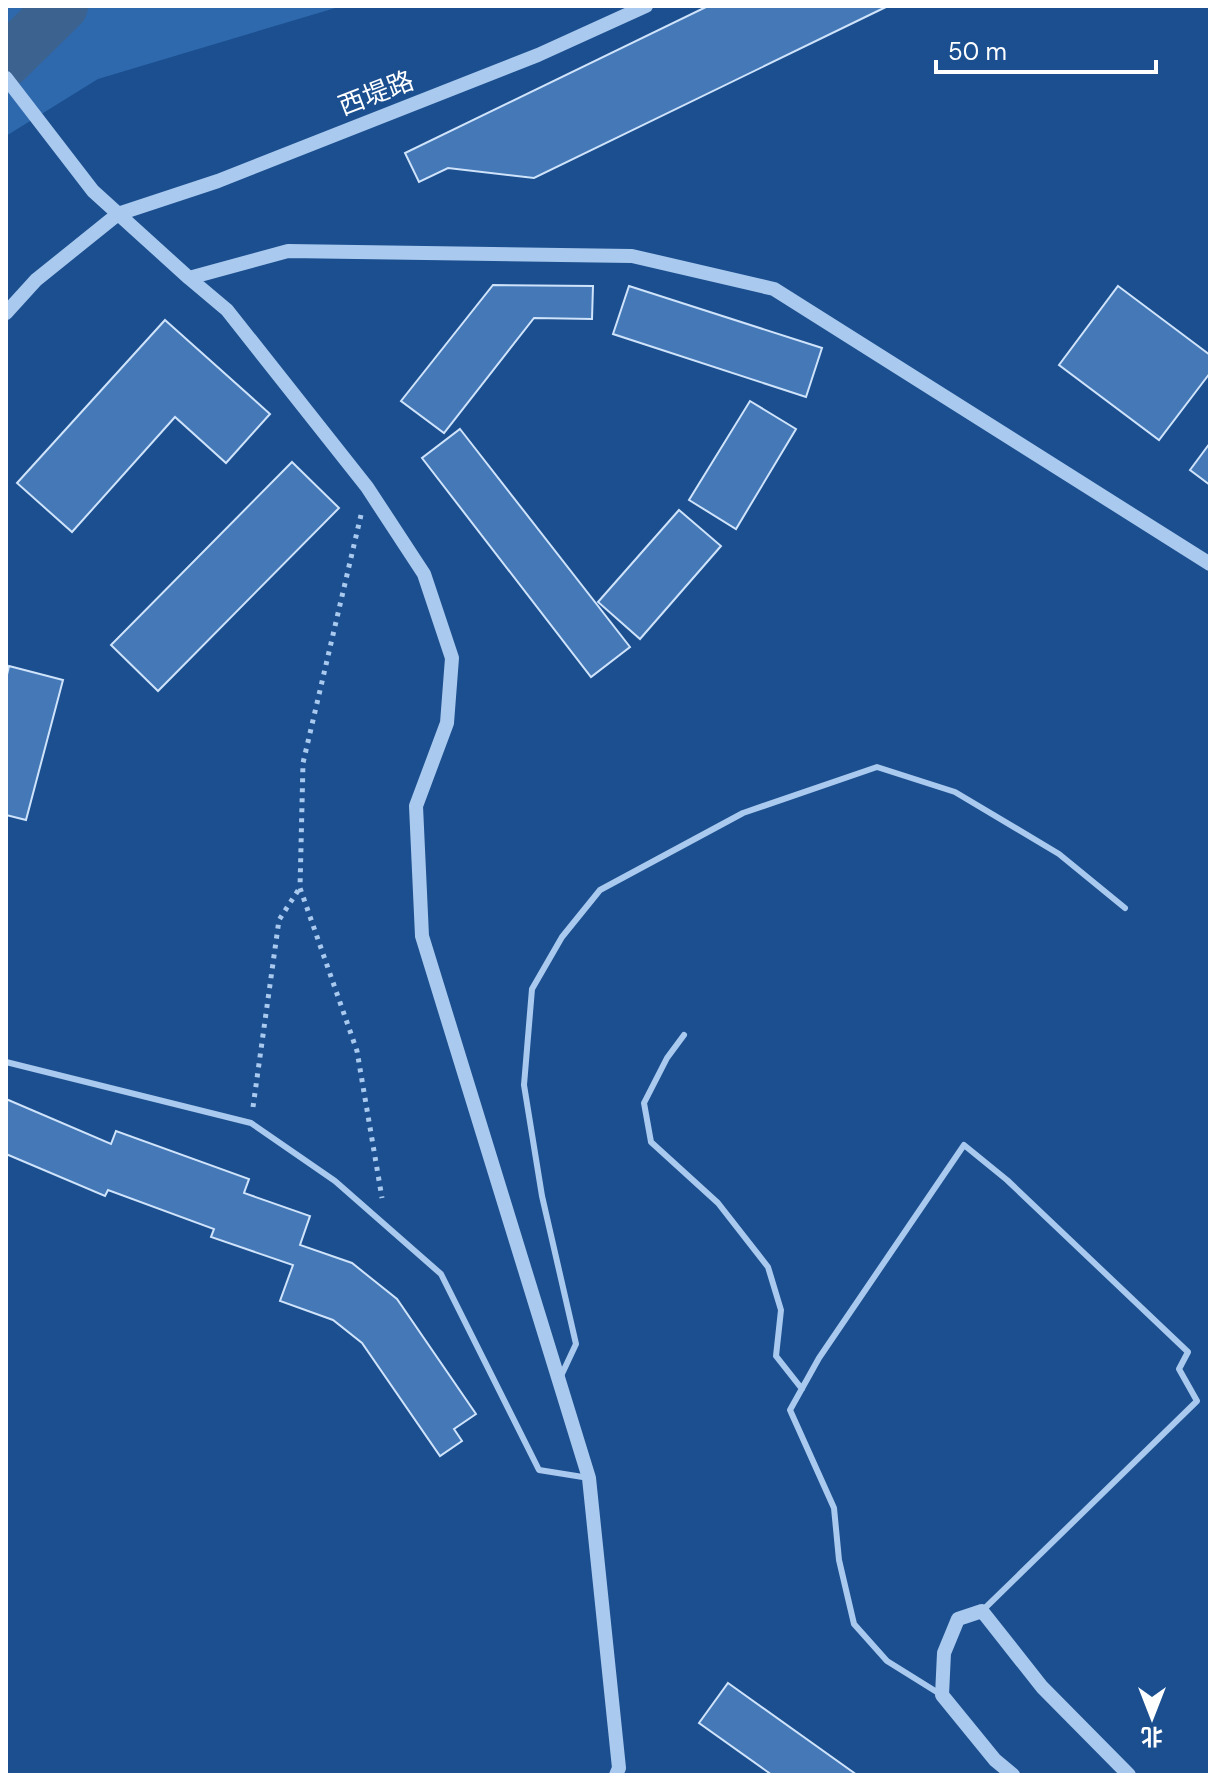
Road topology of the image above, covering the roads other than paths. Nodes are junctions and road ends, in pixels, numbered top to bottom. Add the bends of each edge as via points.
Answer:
1 (646, 6) edge
2 (6, 78) edge
3 (118, 214) junction
4 (189, 278) junction
5 (6, 313) edge
6 (1210, 564) edge
7 (1125, 908) dead end
8 (684, 1035) dead end
9 (6, 1062) edge
10 (558, 1383) junction
11 (802, 1389) junction
12 (589, 1478) junction
13 (982, 1611) junction
14 (942, 1695) junction
15 (616, 1775) edge
16 (1013, 1775) edge
17 (1129, 1775) edge

1 - 3 street, 西堤路 via 538,55 218,181
2 - 3 street via 93,191
3 - 4 street
3 - 5 street via 36,280
4 - 6 street via 288,251 632,256 774,289
4 - 10 street via 227,310 367,487 424,574 452,658 447,723 416,806 422,936
7 - 10 lane via 1059,854 955,792 877,767 743,813 600,890 562,937 532,989 525,1071 542,1196 576,1344
8 - 11 lane via 644,1103 651,1142 718,1203 768,1267 781,1310 776,1356
9 - 12 lane via 251,1123 335,1181 441,1274 539,1470
10 - 12 street
11 - 13 lane via 964,1145 1188,1352 1179,1369 1197,1401
11 - 14 lane via 790,1410 834,1508 854,1624 887,1661
12 - 15 street
13 - 14 street via 958,1619 944,1653
13 - 17 street via 1042,1687
14 - 16 street

